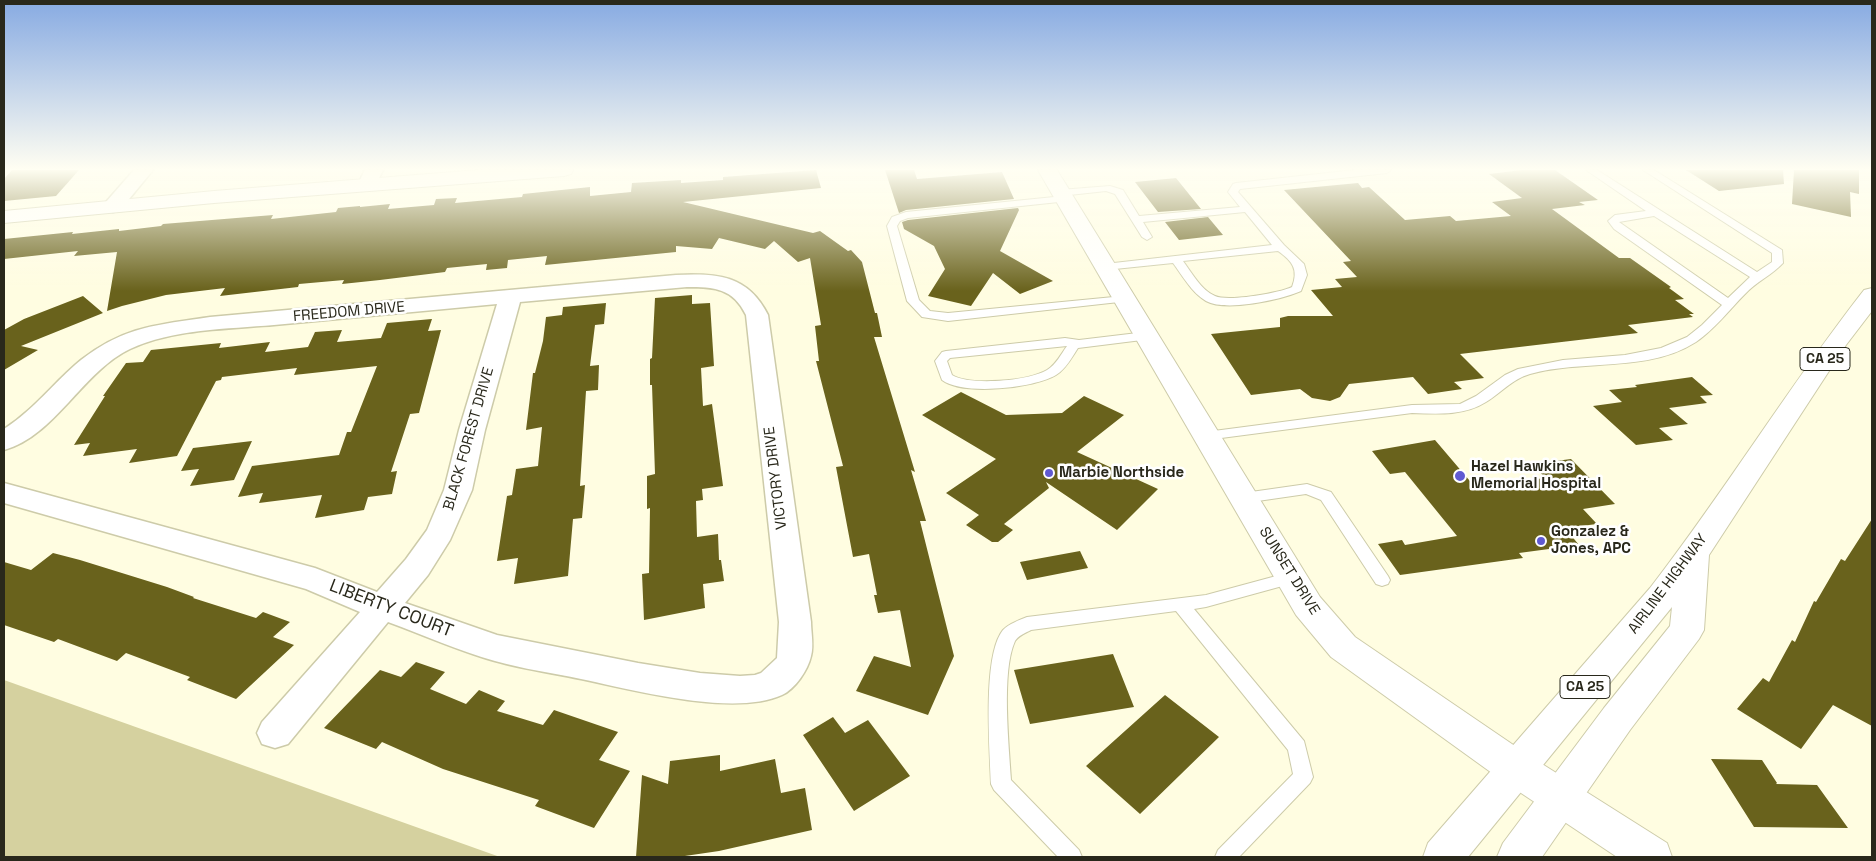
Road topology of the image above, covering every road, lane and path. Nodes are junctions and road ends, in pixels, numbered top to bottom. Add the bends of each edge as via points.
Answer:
1 (74, 210) edge
2 (933, 210) edge
3 (1071, 210) edge
4 (1130, 210) edge
5 (1234, 210) edge
6 (1248, 210) edge
7 (1652, 210) edge
8 (1712, 210) edge
9 (1656, 213) junction
10 (4, 218) edge
11 (1136, 219) junction
12 (1147, 237) dead end
13 (1280, 247) junction
14 (1176, 259) junction
15 (1105, 266) junction
16 (1758, 277) junction
17 (731, 287) joint
18 (1872, 295) edge
19 (510, 297) junction
20 (1124, 299) junction
21 (1728, 304) junction
22 (1146, 336) junction
23 (1075, 343) junction
24 (1206, 436) junction
25 (4, 441) edge
26 (4, 493) edge
27 (1244, 498) junction
28 (1693, 555) junction
29 (1292, 578) junction
30 (1382, 580) dead end
31 (1180, 604) junction
32 (381, 607) junction
33 (781, 677) joint
34 (275, 733) dead end
35 (1517, 769) junction
36 (1561, 797) junction
37 (1072, 857) edge
38 (1225, 857) edge
39 (1444, 857) edge
40 (1518, 857) edge
41 (1652, 857) edge

1 - 10 street
2 - 20 lane via 906,215 896,219 892,226 913,301 926,314 948,317
3 - 15 street, SUNSET DRIVE
4 - 11 lane
5 - 11 lane
6 - 13 lane
7 - 9 lane
8 - 16 lane via 1778,252 1777,263
9 - 16 lane
9 - 21 lane via 1619,217 1613,221
11 - 12 lane
13 - 14 lane
13 - 14 lane via 1302,269 1298,289 1283,295 1225,302 1210,299 1201,292
14 - 15 lane
15 - 20 street, SUNSET DRIVE
16 - 21 lane
17 - 19 street, FREEDOM DRIVE via 683,281
17 - 33 street, VICTORY DRIVE via 748,298 757,315 795,622 794,656
18 - 28 street, AIRLINE HIGHWAY / CA 25 via 1836,342
19 - 25 street, FREEDOM DRIVE via 210,324 147,333 118,345 89,366 32,423
19 - 32 street, BLACK FOREST DRIVE via 458,490 440,533 418,567
20 - 22 street, SUNSET DRIVE
21 - 24 lane via 1701,332 1684,344 1666,351 1563,363 1523,372 1504,381 1475,403 1446,410 1412,410
22 - 23 lane
22 - 24 street, SUNSET DRIVE
23 - 23 lane via 946,355 941,361 942,369 947,378 957,383 1033,380 1052,372
24 - 27 street, SUNSET DRIVE
26 - 32 street, LIBERTY COURT via 315,580
27 - 29 street, SUNSET DRIVE
27 - 30 lane via 1307,489 1326,496
28 - 35 street, AIRLINE HIGHWAY / CA 25 via 1655,607
28 - 36 street via 1687,630 1617,718
29 - 31 lane via 1206,601
29 - 35 street, SUNSET DRIVE via 1308,606 1343,647
31 - 37 lane via 1027,624 1009,635 1002,655 999,707 1001,784
31 - 38 lane via 1298,747 1303,777
32 - 33 street, LIBERTY COURT via 496,648 638,677 740,690 772,684
32 - 34 street, BLACK FOREST DRIVE
35 - 36 street, SUNSET DRIVE
35 - 39 street, AIRLINE HIGHWAY / CA 25
36 - 40 street
36 - 41 street, SUNSET DRIVE

